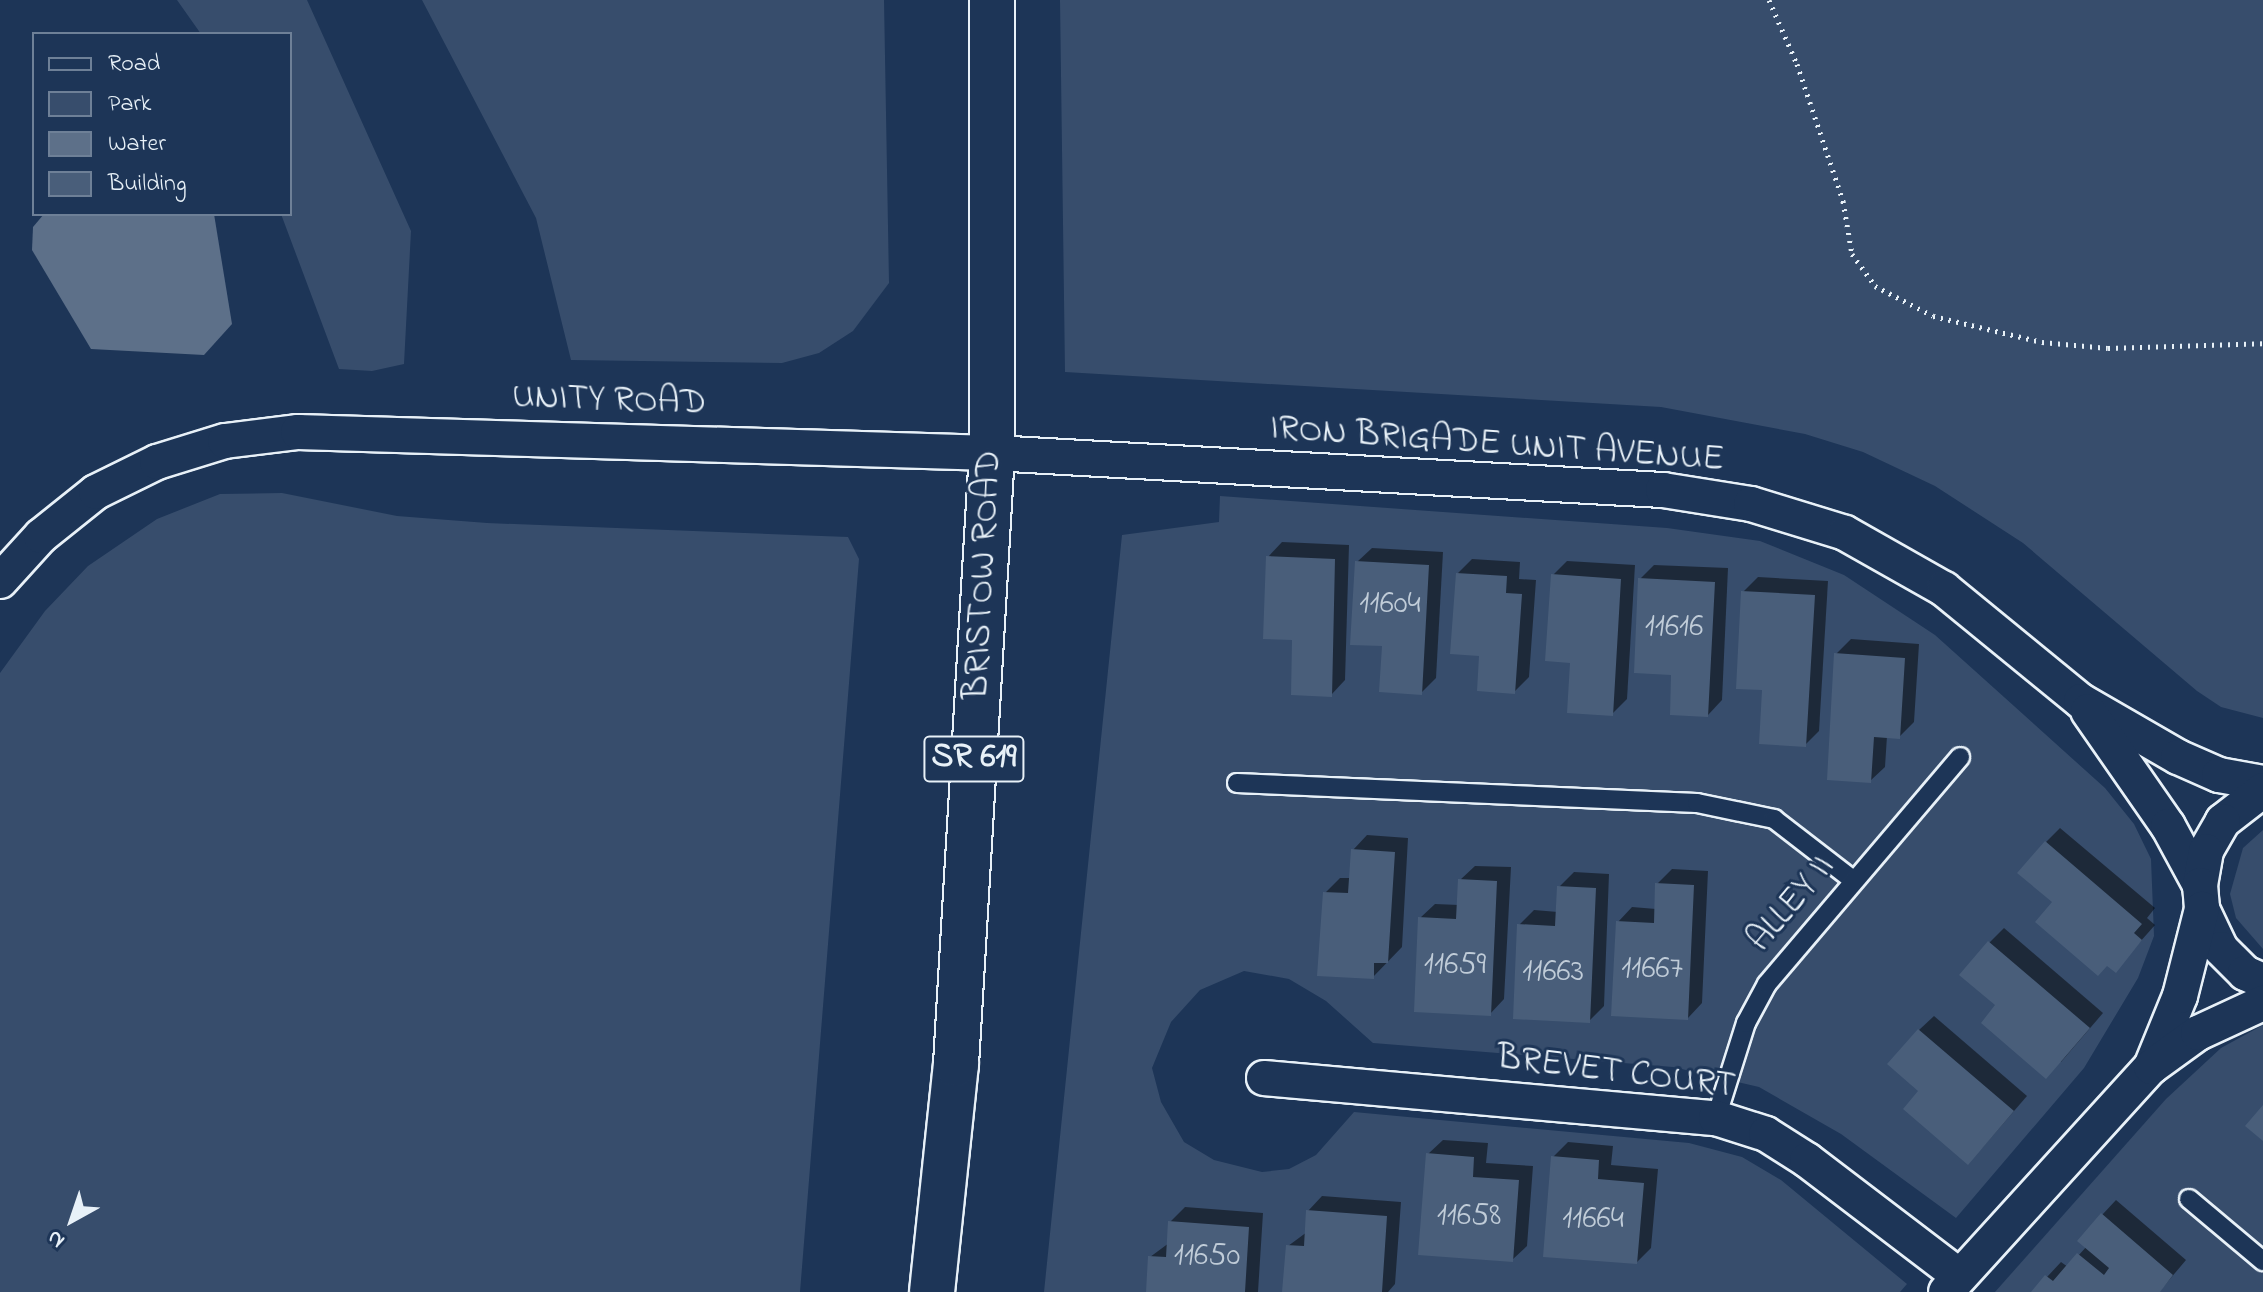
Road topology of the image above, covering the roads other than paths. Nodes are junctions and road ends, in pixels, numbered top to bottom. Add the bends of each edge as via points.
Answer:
1 (992, 0) edge
2 (992, 453) junction
3 (0, 581) edge
4 (2081, 701) junction
5 (1960, 757) dead end
6 (1237, 783) dead end
7 (2263, 783) edge
8 (2263, 790) edge
9 (1853, 880) junction
10 (2201, 897) junction
11 (2263, 981) edge
12 (2263, 1003) edge
13 (2151, 1067) junction
14 (1264, 1078) dead end
15 (1716, 1118) junction
16 (2189, 1199) dead end
17 (2263, 1261) edge
18 (1952, 1284) edge
19 (932, 1292) edge

1 - 2 main road, BRISTOW ROAD / SR 619
2 - 3 street, UNITY ROAD via 298,432 225,441 157,462 96,492 41,536
2 - 4 street, IRON BRIGADE UNIT AVENUE via 1663,490 1751,504 1845,533 1944,589
2 - 19 main road, BRISTOW ROAD / SR 619 via 956,1064
4 - 7 street, IRON BRIGADE UNIT AVENUE via 2178,757 2219,775
4 - 10 street, IRON BRIGADE UNIT AVENUE via 2168,826
5 - 9 lane, ALLEY II
6 - 9 lane via 1697,803 1774,819
8 - 10 street via 2223,821 2206,851
9 - 15 lane, ALLEY II via 1767,984 1746,1023
10 - 11 street, IRON BRIGADE UNIT AVENUE via 2221,949 2245,973
10 - 13 street via 2180,996
12 - 13 street via 2198,1033
13 - 18 street
14 - 15 street, BREVET COURT
15 - 18 street, BREVET COURT via 1766,1134 1807,1160
16 - 17 lane

